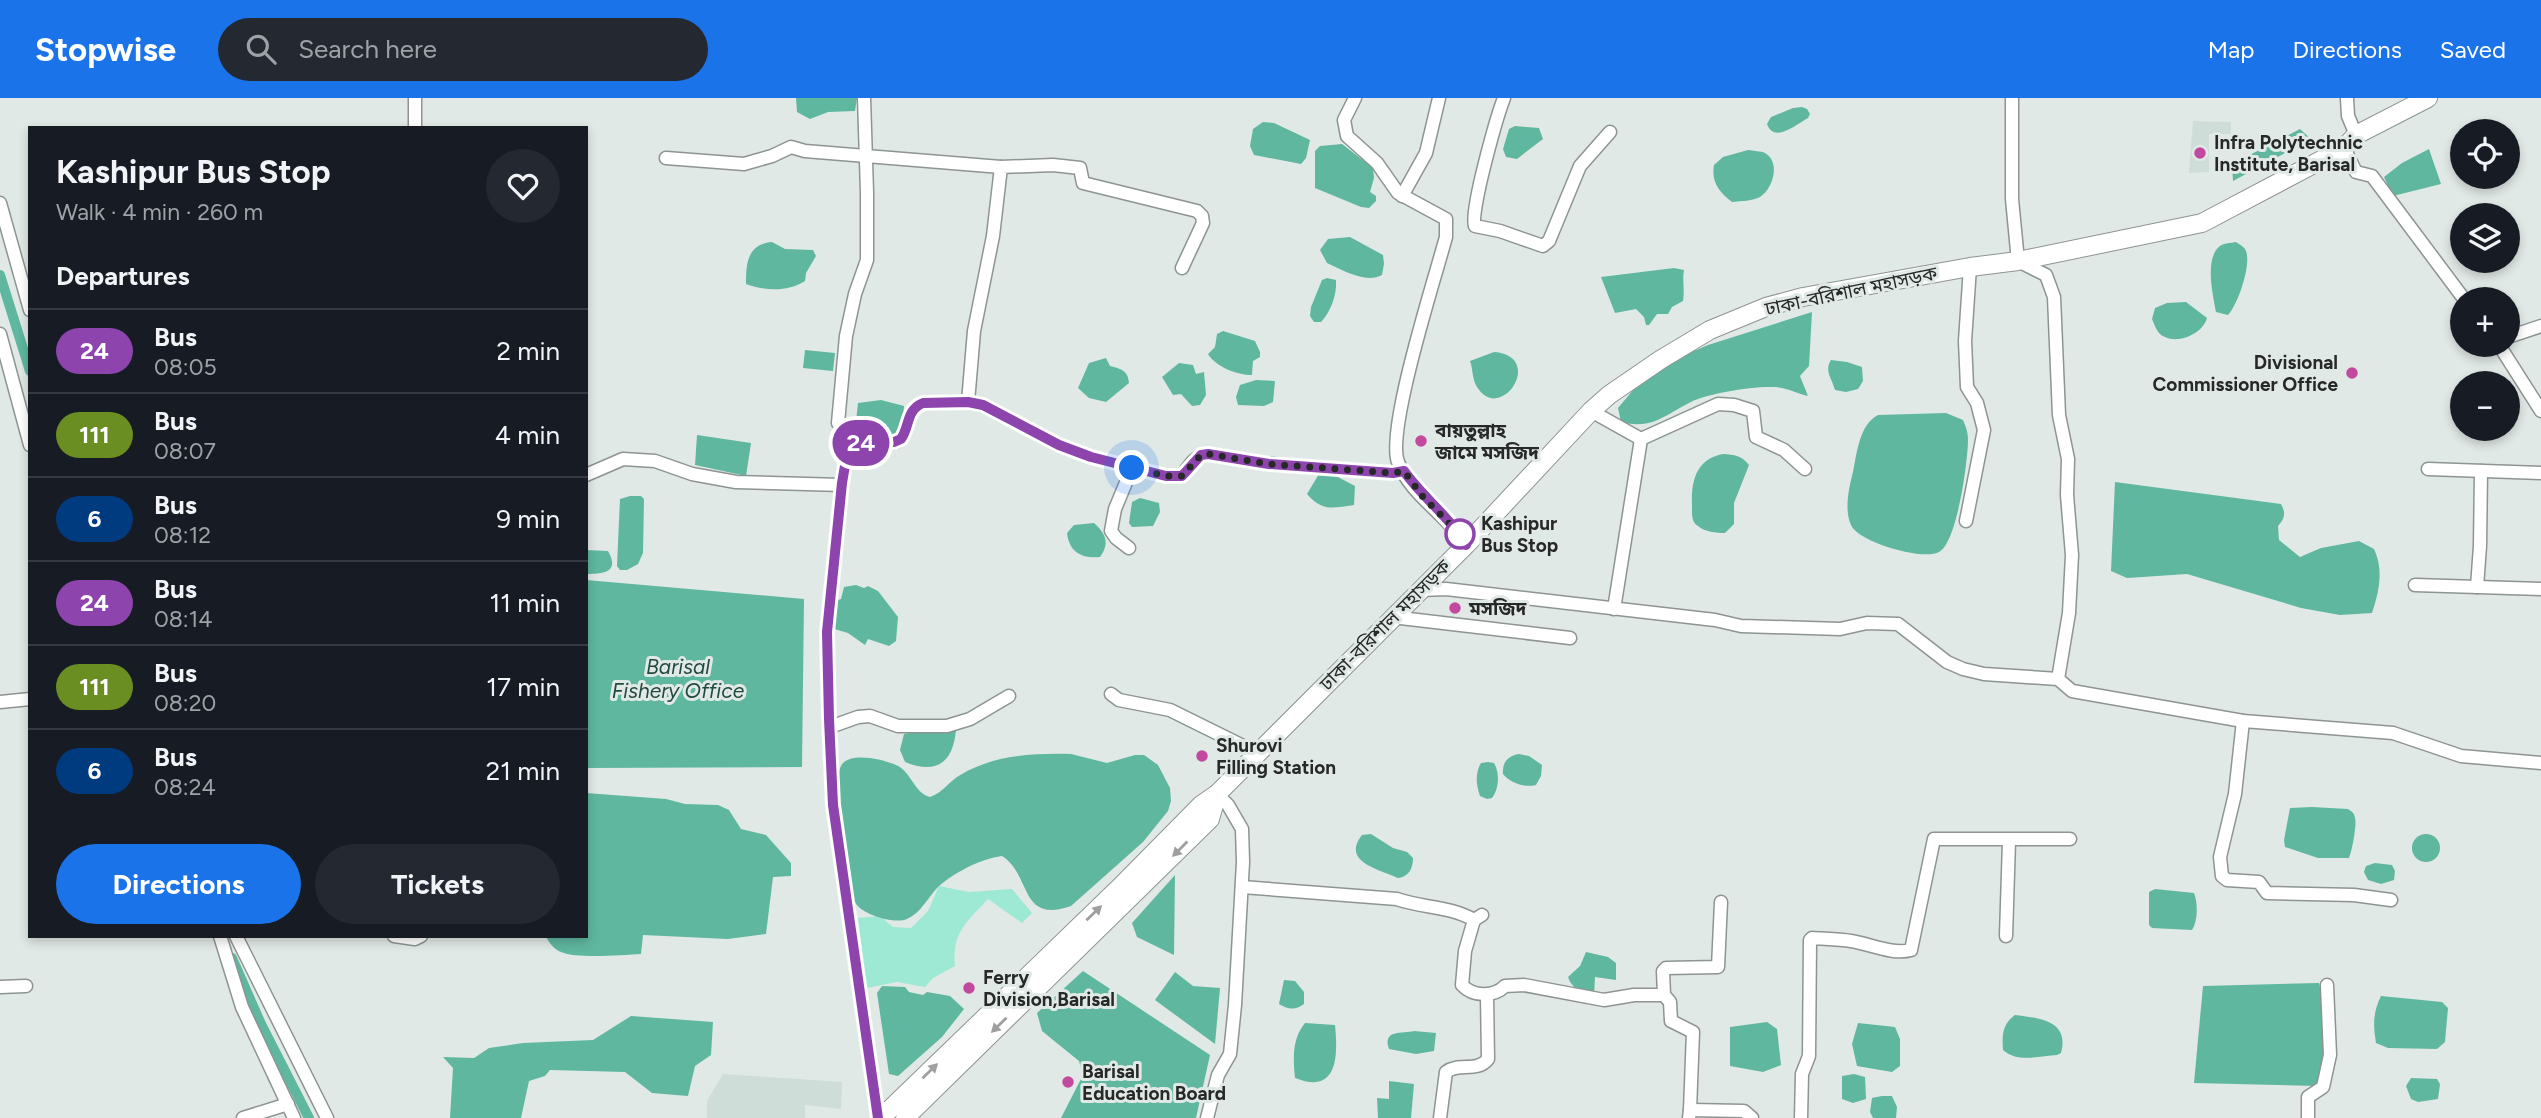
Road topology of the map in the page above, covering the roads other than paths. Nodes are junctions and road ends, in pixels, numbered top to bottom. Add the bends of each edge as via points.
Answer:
1 (415, 98) edge
2 (864, 98) edge
3 (1355, 98) edge
4 (1439, 98) edge
5 (1504, 98) edge
6 (2012, 98) edge
7 (2347, 98) edge
8 (2428, 98) edge
9 (415, 126) edge
10 (1610, 132) dead end
11 (2356, 135) junction
12 (2344, 148) junction
13 (865, 155) junction
14 (666, 158) dead end
15 (1001, 167) junction
16 (1402, 196) junction
17 (0, 203) edge
18 (1446, 219) junction
19 (1472, 220) junction
20 (2018, 261) junction
21 (1970, 267) junction
22 (1182, 268) dead end
23 (2455, 287) edge
24 (28, 303) edge
25 (2541, 326) edge
26 (2520, 333) edge
27 (0, 334) edge
28 (2507, 357) edge
29 (968, 402) junction
30 (2541, 411) edge
31 (1598, 415) junction
32 (28, 438) edge
33 (1641, 439) junction
34 (855, 443) junction
35 (1132, 468) junction
36 (1805, 469) dead end
37 (2428, 469) dead end
38 (1404, 471) junction
39 (2481, 471) junction
40 (2541, 473) edge
41 (588, 474) edge
42 (842, 485) junction
43 (1966, 521) dead end
44 (1466, 545) junction
45 (1129, 548) dead end
46 (2415, 585) dead end
47 (2477, 587) junction
48 (2541, 589) edge
49 (1420, 590) junction
50 (1614, 609) junction
51 (1392, 617) junction
52 (1570, 638) dead end
53 (2058, 680) junction
54 (1111, 694) dead end
55 (1009, 696) dead end
56 (28, 699) edge
57 (0, 702) edge
58 (2243, 721) junction
59 (830, 727) junction
60 (1257, 752) junction
61 (2541, 762) edge
62 (1217, 794) junction
63 (2070, 839) dead end
64 (2009, 841) junction
65 (1242, 887) junction
66 (2390, 900) dead end
67 (1721, 902) dead end
68 (2006, 936) dead end
69 (221, 938) edge
70 (237, 938) edge
71 (2327, 985) dead end
72 (26, 986) dead end
73 (0, 987) edge
74 (1487, 995) junction
75 (1664, 995) junction
76 (288, 1104) junction
77 (1690, 1114) edge
78 (243, 1118) edge
79 (294, 1118) edge
80 (327, 1118) edge
81 (879, 1118) edge
82 (905, 1118) edge
83 (1207, 1118) edge
84 (1440, 1118) edge
85 (1752, 1118) edge
86 (1801, 1118) edge
87 (2308, 1118) edge

1 - 9 street
2 - 13 street
3 - 16 street via 1344,120 1347,136 1377,163
4 - 16 street via 1426,153
5 - 19 street
6 - 20 street via 2012,199
7 - 11 street
8 - 11 highway, ঢাকা-বরিশাল মহাসড়ক
10 - 19 street via 1580,166 1543,246 1475,226
11 - 12 highway, ঢাকা-বরিশাল মহাসড়ক
12 - 20 highway, ঢাকা-বরিশাল মহাসড়ক via 2202,223
12 - 23 street via 2356,172 2371,176
13 - 14 street via 791,147 744,164
13 - 15 street
13 - 34 street via 867,260 846,336 838,423
15 - 22 street via 1080,168 1083,183 1197,211 1203,223
15 - 29 street via 974,331
16 - 18 street
17 - 24 street
18 - 19 street
18 - 38 street via 1446,237 1396,433 1396,453
20 - 21 highway, ঢাকা-বরিশাল মহাসড়ক
20 - 53 street via 2046,275 2053,297 2059,415 2068,459 2071,555 2069,613
21 - 31 highway, ঢাকা-বরিশাল মহাসড়ক via 1766,306 1690,342 1609,395
21 - 43 street via 1967,387 1984,430
25 - 26 street
27 - 32 street
28 - 30 street
29 - 34 street via 923,403 911,412 901,439
29 - 35 street via 983,405 1059,445
31 - 33 street
31 - 44 highway, ঢাকা-বরিশাল মহাসড়ক
33 - 36 street via 1718,404 1734,405 1753,411 1756,437 1784,450
33 - 50 street
34 - 42 street via 847,454
35 - 38 street via 1182,476 1201,455 1208,454 1269,464
35 - 45 street via 1111,531
37 - 39 street
38 - 44 street
39 - 40 street
39 - 47 street
41 - 42 street via 623,459 655,461 736,482
42 - 59 street via 827,632
44 - 49 highway, ঢাকা-বরিশাল মহাসড়ক
46 - 47 street
47 - 48 street
49 - 50 street via 1446,589
49 - 51 highway, ঢাকা-বরিশাল মহাসড়ক
50 - 53 street via 1779,629 1898,624 1963,669
51 - 52 street
51 - 60 highway, ঢাকা-বরিশাল মহাসড়ক
53 - 58 street via 2073,691
54 - 60 street via 1119,700 1170,710
55 - 59 street via 970,719 947,726 898,726 870,716
56 - 57 street
58 - 61 street via 2393,733 2461,756
58 - 66 street via 2235,794 2220,857 2222,876 2259,882 2267,893
59 - 81 street via 833,805
60 - 62 highway, ঢাকা-বরিশাল মহাসড়ক
62 - 65 street via 1242,829
81 -> 62 highway, ঢাকা-বরিশাল মহাসড়ক
62 -> 82 highway, ঢাকা-বরিশাল মহাসড়ক via 1210,819
63 - 64 street
64 - 68 street
64 - 86 street via 1934,839 1911,950 1850,940 1810,940 1809,1056 1801,1074
65 - 74 street via 1397,899 1478,917 1465,951 1462,985
65 - 83 street via 1230,1054 1218,1075
67 - 75 street via 1718,967 1666,968
69 - 76 street via 242,1007
70 - 80 street
71 - 87 street via 2330,1055 2323,1087 2308,1097
72 - 73 street
74 - 75 street via 1504,986 1524,985 1604,1000
74 - 84 street via 1488,1059 1479,1066 1446,1072
75 - 77 street via 1670,1002 1672,1023 1693,1032
76 - 78 street
76 - 79 street
77 - 85 street via 1744,1111

